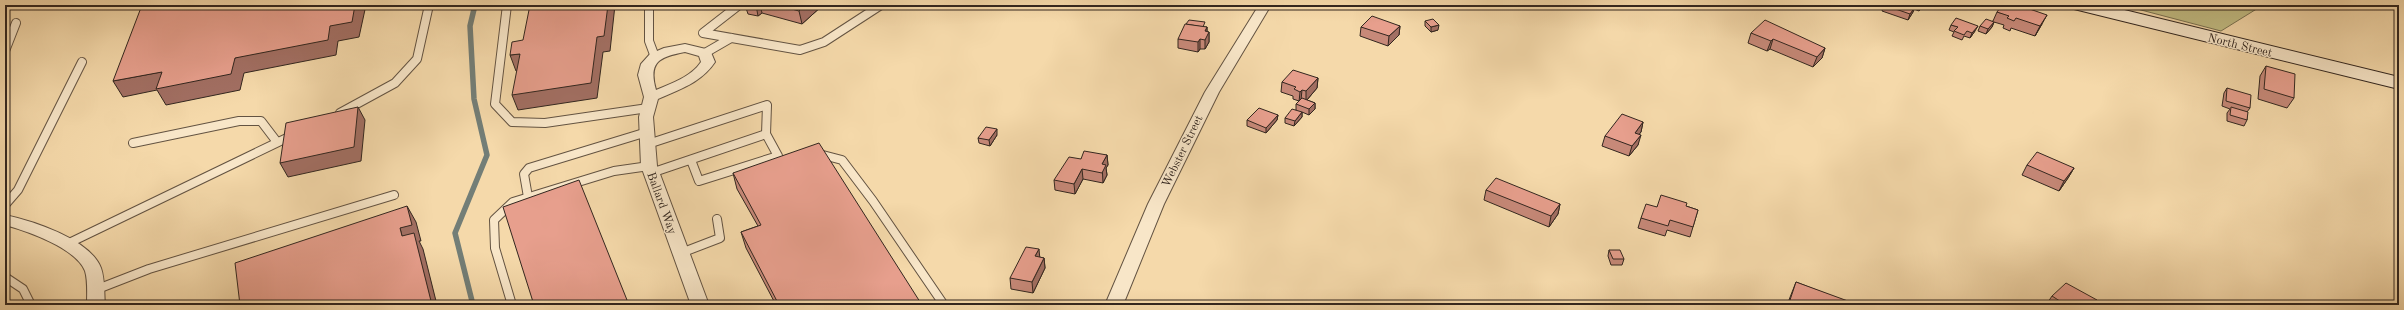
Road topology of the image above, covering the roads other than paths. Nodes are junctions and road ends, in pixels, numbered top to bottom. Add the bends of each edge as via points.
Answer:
1 (429, 5) edge
2 (507, 5) edge
3 (649, 5) edge
4 (739, 5) edge
5 (881, 5) edge
6 (1265, 5) edge
7 (2081, 5) edge
8 (16, 23) dead end
9 (731, 38) junction
10 (5, 51) edge
11 (705, 53) junction
12 (655, 57) junction
13 (82, 62) dead end
14 (2399, 83) edge
15 (650, 103) junction
16 (331, 117) edge
17 (304, 130) edge
18 (766, 134) junction
19 (647, 138) junction
20 (277, 142) junction
21 (133, 143) dead end
22 (812, 152) edge
23 (691, 160) junction
24 (650, 170) junction
25 (394, 195) dead end
26 (528, 197) junction
27 (5, 205) edge
28 (717, 219) dead end
29 (5, 220) edge
30 (67, 244) junction
31 (681, 253) junction
32 (5, 277) edge
33 (95, 298) edge
34 (31, 305) edge
35 (512, 305) edge
36 (700, 305) edge
37 (736, 305) edge
38 (740, 305) edge
39 (944, 305) edge
40 (1114, 305) edge

1 - 16 lane via 417,59 395,83
2 - 15 lane via 495,104 512,122 545,123
3 - 12 lane via 649,41
4 - 9 lane via 703,33
5 - 9 lane via 824,42 800,50
6 - 40 street, Webster Street via 1212,92 1156,204
7 - 14 main road, North Street
8 - 10 lane
9 - 11 lane
11 - 12 street via 685,48
11 - 15 street via 708,62 704,69
12 - 15 street, Ballard Way via 648,64 645,75
13 - 27 lane via 18,190
15 - 19 street, Ballard Way via 646,117
17 - 20 lane
18 - 19 lane via 767,105
18 - 23 lane
18 - 23 lane via 781,155 699,181
19 - 24 street, Ballard Way
19 - 26 lane via 529,168 524,174
20 - 21 lane via 261,121 239,121
20 - 30 lane
22 - 39 lane via 842,160 873,200
23 - 24 lane
24 - 26 lane via 614,171
24 - 31 street, Ballard Way
25 - 33 lane via 149,269
26 - 35 lane via 513,202 494,220 495,248
28 - 31 lane via 720,238
29 - 30 street via 26,225
30 - 33 street via 74,247 93,269
31 - 36 street, Ballard Way
32 - 34 lane via 23,289
37 - 38 lane

